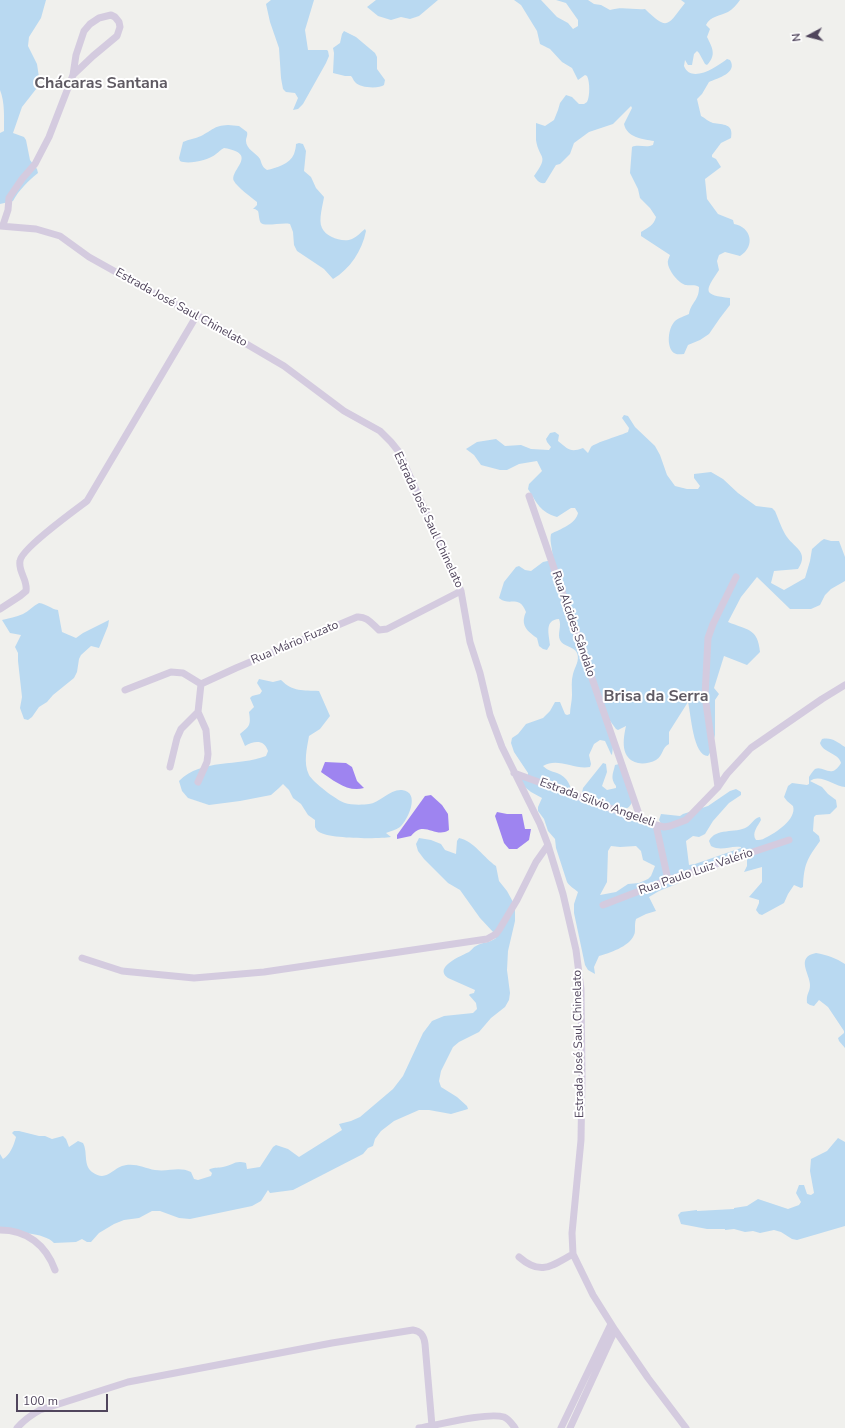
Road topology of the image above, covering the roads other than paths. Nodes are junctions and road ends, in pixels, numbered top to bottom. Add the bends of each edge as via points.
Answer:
1 (73, 76) junction
2 (1, 225) edge
3 (197, 314) junction
4 (529, 496) dead end
5 (736, 577) dead end
6 (461, 590) junction
7 (0, 609) edge
8 (201, 684) junction
9 (845, 685) edge
10 (125, 690) dead end
11 (198, 712) junction
12 (170, 767) dead end
13 (514, 772) junction
14 (198, 782) dead end
15 (718, 787) junction
16 (640, 820) junction
17 (656, 825) junction
18 (789, 840) dead end
19 (548, 845) junction
20 (668, 880) junction
21 (603, 905) dead end
22 (82, 958) dead end
23 (0, 1230) edge
24 (573, 1254) junction
25 (519, 1257) dead end
26 (55, 1270) dead end
27 (613, 1327) junction
28 (432, 1426) junction
29 (17, 1428) edge
30 (419, 1428) edge
31 (515, 1428) edge
32 (561, 1428) edge
33 (570, 1428) edge
34 (686, 1428) edge

1 - 1 street via 76,55 84,31 99,18 115,17 120,22 117,36
1 - 2 street via 49,137 40,155 9,198 8,210
2 - 3 street, Estrada José Saul Chinelato via 36,229 60,236 89,257 166,300
3 - 6 street, Estrada José Saul Chinelato via 284,366 344,411 380,431 391,442 399,452
3 - 7 street via 87,501 61,520 20,558 19,565 26,591
4 - 16 street, Rua Alcides Sândalo
5 - 15 street via 708,638 705,670 705,696
6 - 8 street, Rua Mário Fuzato via 387,629 379,630 368,620 357,617
6 - 13 street, Estrada José Saul Chinelato via 470,642 490,715
8 - 10 street via 183,673 170,672
8 - 11 street
9 - 15 street, Estrada Silvio Angeleli via 750,748
11 - 12 street via 181,729
11 - 14 street via 206,730 208,754
13 - 16 street, Estrada Silvio Angeleli
13 - 19 street, Estrada José Saul Chinelato
15 - 17 street, Estrada Silvio Angeleli via 686,820 664,827
16 - 17 street, Estrada Silvio Angeleli
17 - 20 street
18 - 20 street, Rua Paulo Luiz Valério
19 - 22 street via 499,930 487,939 264,972 194,978 122,971
19 - 24 street, Estrada José Saul Chinelato via 576,950 581,989 581,1140 572,1233
20 - 21 street, Rua Paulo Luiz Valério
23 - 26 street via 26,1235 39,1244 51,1258
24 - 25 street via 542,1268 526,1263
24 - 27 street, Estrada José Saul Chinelato via 593,1295
27 - 32 street
27 - 33 street
27 - 34 street, Estrada José Saul Chinelato
28 - 29 street via 425,1344 421,1333 413,1330 128,1382 40,1410 31,1414
28 - 30 street
28 - 31 street via 497,1416 508,1420

